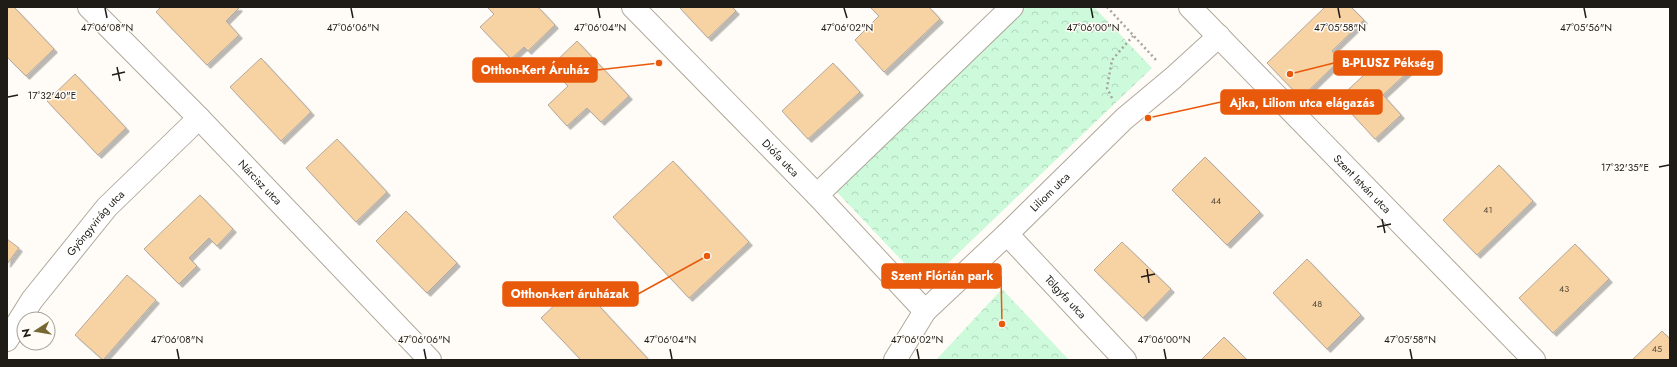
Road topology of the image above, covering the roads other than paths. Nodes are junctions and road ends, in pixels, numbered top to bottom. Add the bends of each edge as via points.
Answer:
1 (89, 7) edge
2 (633, 7) edge
3 (1012, 7) edge
4 (1190, 7) edge
5 (1219, 36) junction
6 (199, 118) junction
7 (817, 194) junction
8 (1007, 234) junction
9 (926, 311) junction
10 (7, 340) edge
11 (430, 360) edge
12 (896, 360) edge
13 (1125, 360) edge
14 (1534, 360) edge

1 - 6 street, Nárcisz utca
2 - 7 street, Diófa utca
3 - 7 street
4 - 5 street, Szent István utca
5 - 8 street, Liliom utca via 1124,119
5 - 14 street, Szent István utca
6 - 10 street, Gyöngyvirág utca via 107,207 32,300
6 - 11 street, Nárcisz utca
7 - 9 street, Diófa utca
8 - 9 street, Liliom utca
8 - 13 street, Tölgyfa utca
9 - 12 street, Liliom utca

